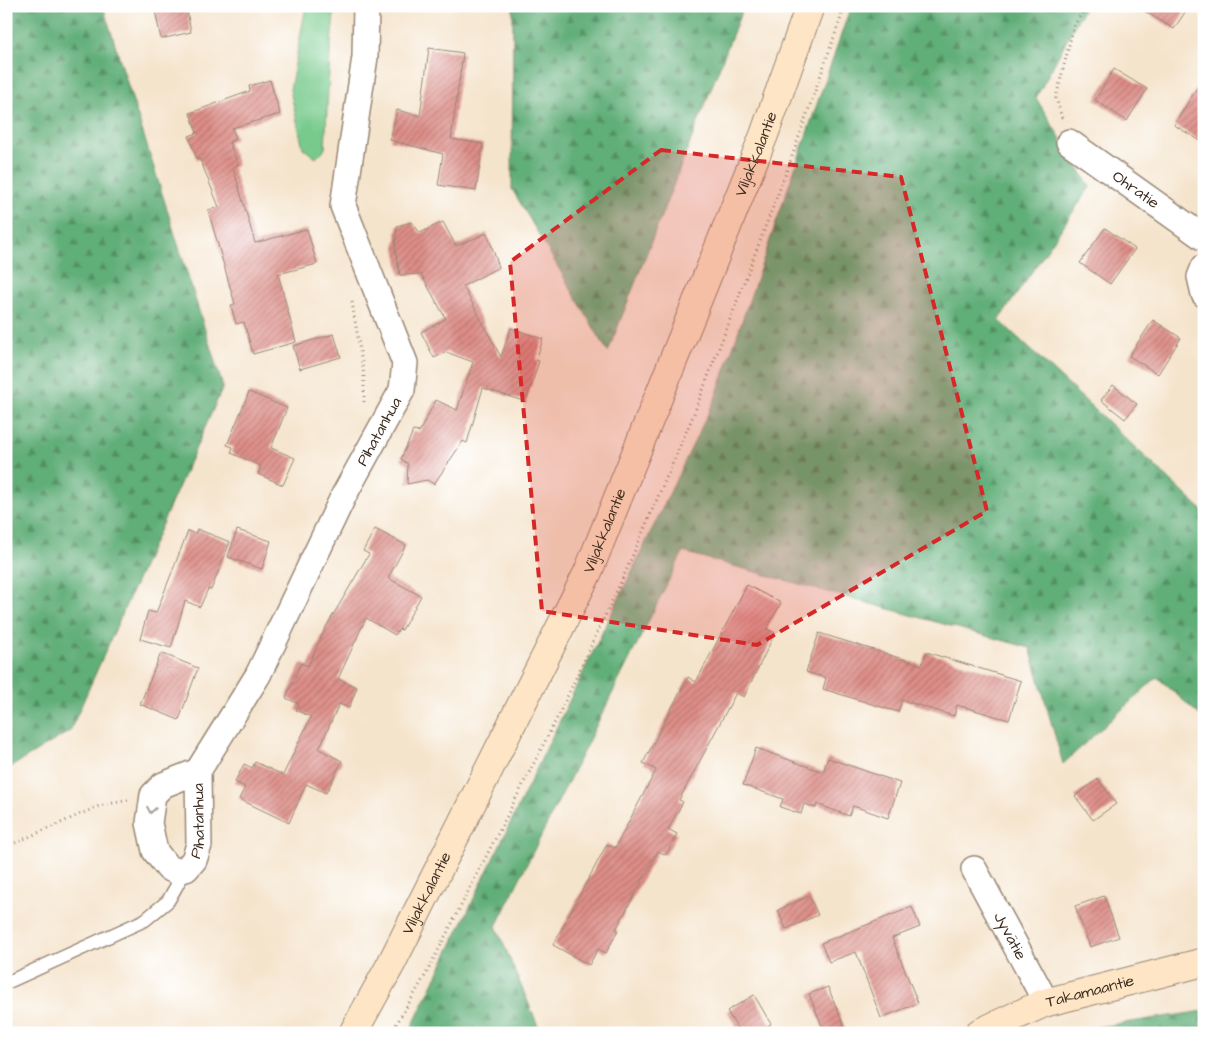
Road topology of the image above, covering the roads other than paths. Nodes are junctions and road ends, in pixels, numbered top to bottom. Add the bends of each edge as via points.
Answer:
1 (366, 6) edge
2 (810, 6) edge
3 (1069, 142) road end
4 (1204, 238) edge
5 (1204, 266) edge
6 (1204, 294) edge
7 (198, 771) junction
8 (186, 869) junction
9 (974, 869) dead end
10 (1204, 962) edge
11 (6, 983) edge
12 (1044, 1003) junction
13 (353, 1033) edge
14 (979, 1033) edge

1 - 7 street, Pihatanhua via 365,57 343,206 405,362 402,390 344,495 258,675
2 - 13 main road, Viljakkalantie via 764,135 588,572 391,964
3 - 4 street, Ohratie
5 - 6 street via 1200,277
7 - 8 street, Pihatanhua via 199,845 194,860
7 -> 8 street, Pihatanhua via 164,785 154,795 148,823 155,851 168,868 175,871
8 - 11 lane via 168,901 146,920
9 - 12 street, Jyvätie
10 - 12 main road, Takamaantie
12 - 14 main road, Takamaantie

